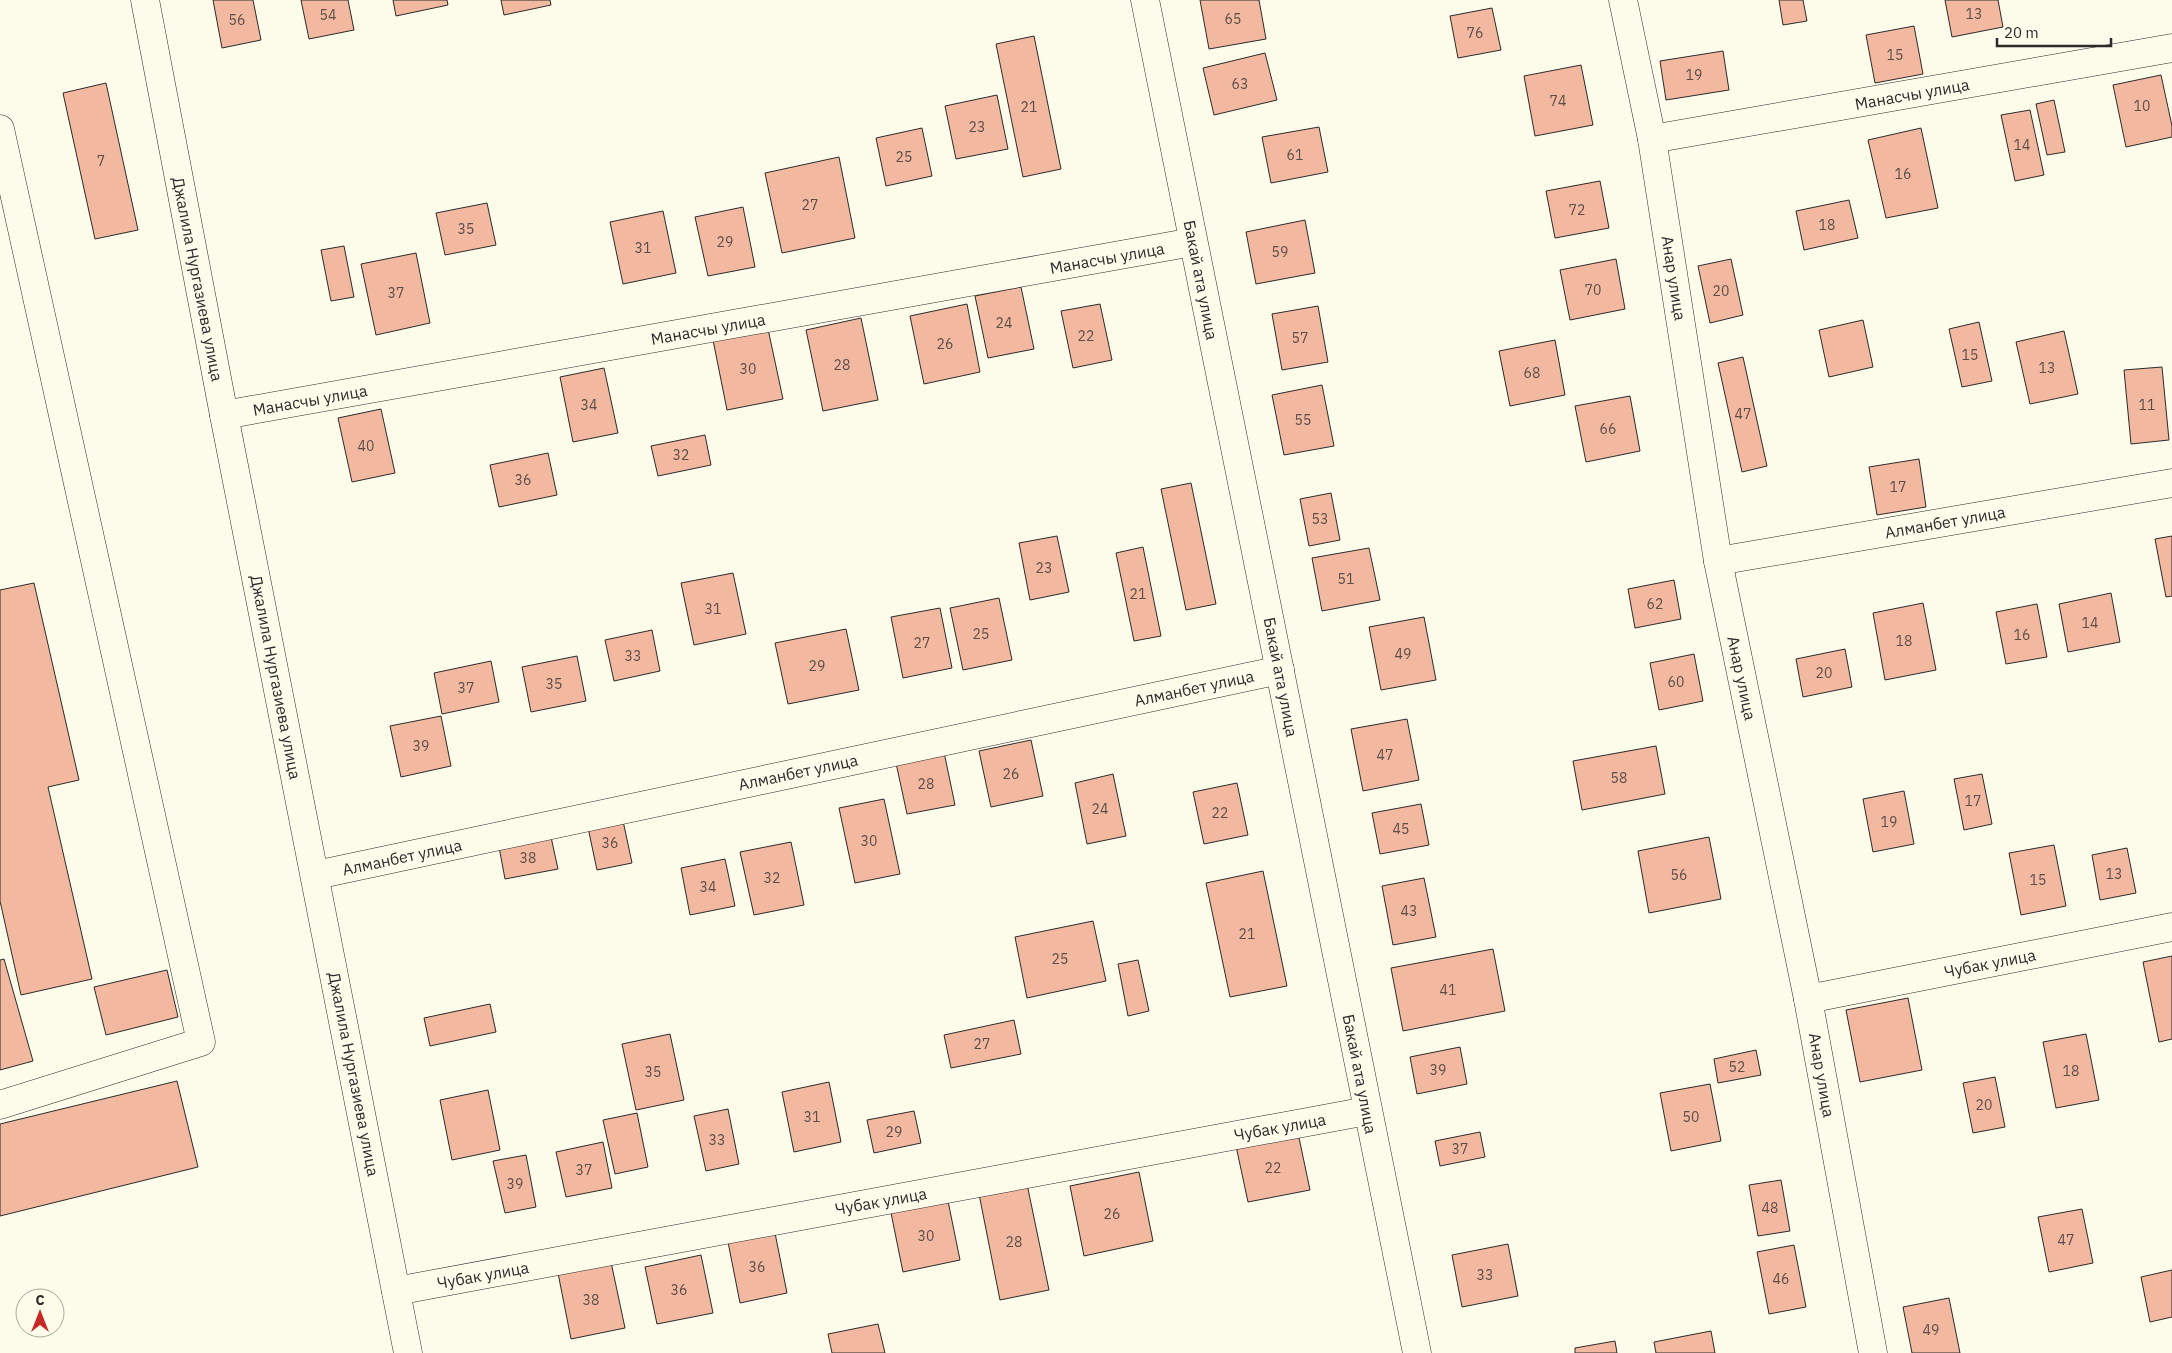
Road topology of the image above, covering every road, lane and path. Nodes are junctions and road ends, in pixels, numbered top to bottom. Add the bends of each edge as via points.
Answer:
1 (145, 0) edge
2 (1145, 0) edge
3 (1623, 0) edge
4 (2172, 48) edge
5 (0, 129) edge
6 (1652, 139) junction
7 (1193, 242) junction
8 (224, 415) junction
9 (2172, 483) edge
10 (1718, 561) junction
11 (1280, 670) junction
12 (316, 875) junction
13 (2172, 928) edge
14 (1808, 999) junction
15 (0, 1105) edge
16 (1367, 1111) junction
17 (396, 1291) junction
18 (408, 1353) edge
19 (1417, 1353) edge
20 (1873, 1353) edge

1 - 8 street, Джалила Нургазиева улица
2 - 7 street, Бакай ата улица
3 - 6 street, Анар улица
4 - 6 street, Манасчы улица
5 - 15 street via 201,1042
6 - 10 street, Анар улица
7 - 8 street, Манасчы улица
7 - 11 street, Бакай ата улица
8 - 12 street, Джалила Нургазиева улица
9 - 10 street, Алманбет улица
10 - 14 street, Анар улица
11 - 12 street, Алманбет улица
11 - 16 street, Бакай ата улица
12 - 17 street, Джалила Нургазиева улица
13 - 14 street, Чубак улица
14 - 20 street, Анар улица
16 - 17 street, Чубак улица
16 - 19 street, Бакай ата улица
17 - 18 street, Джалила Нургазиева улица

